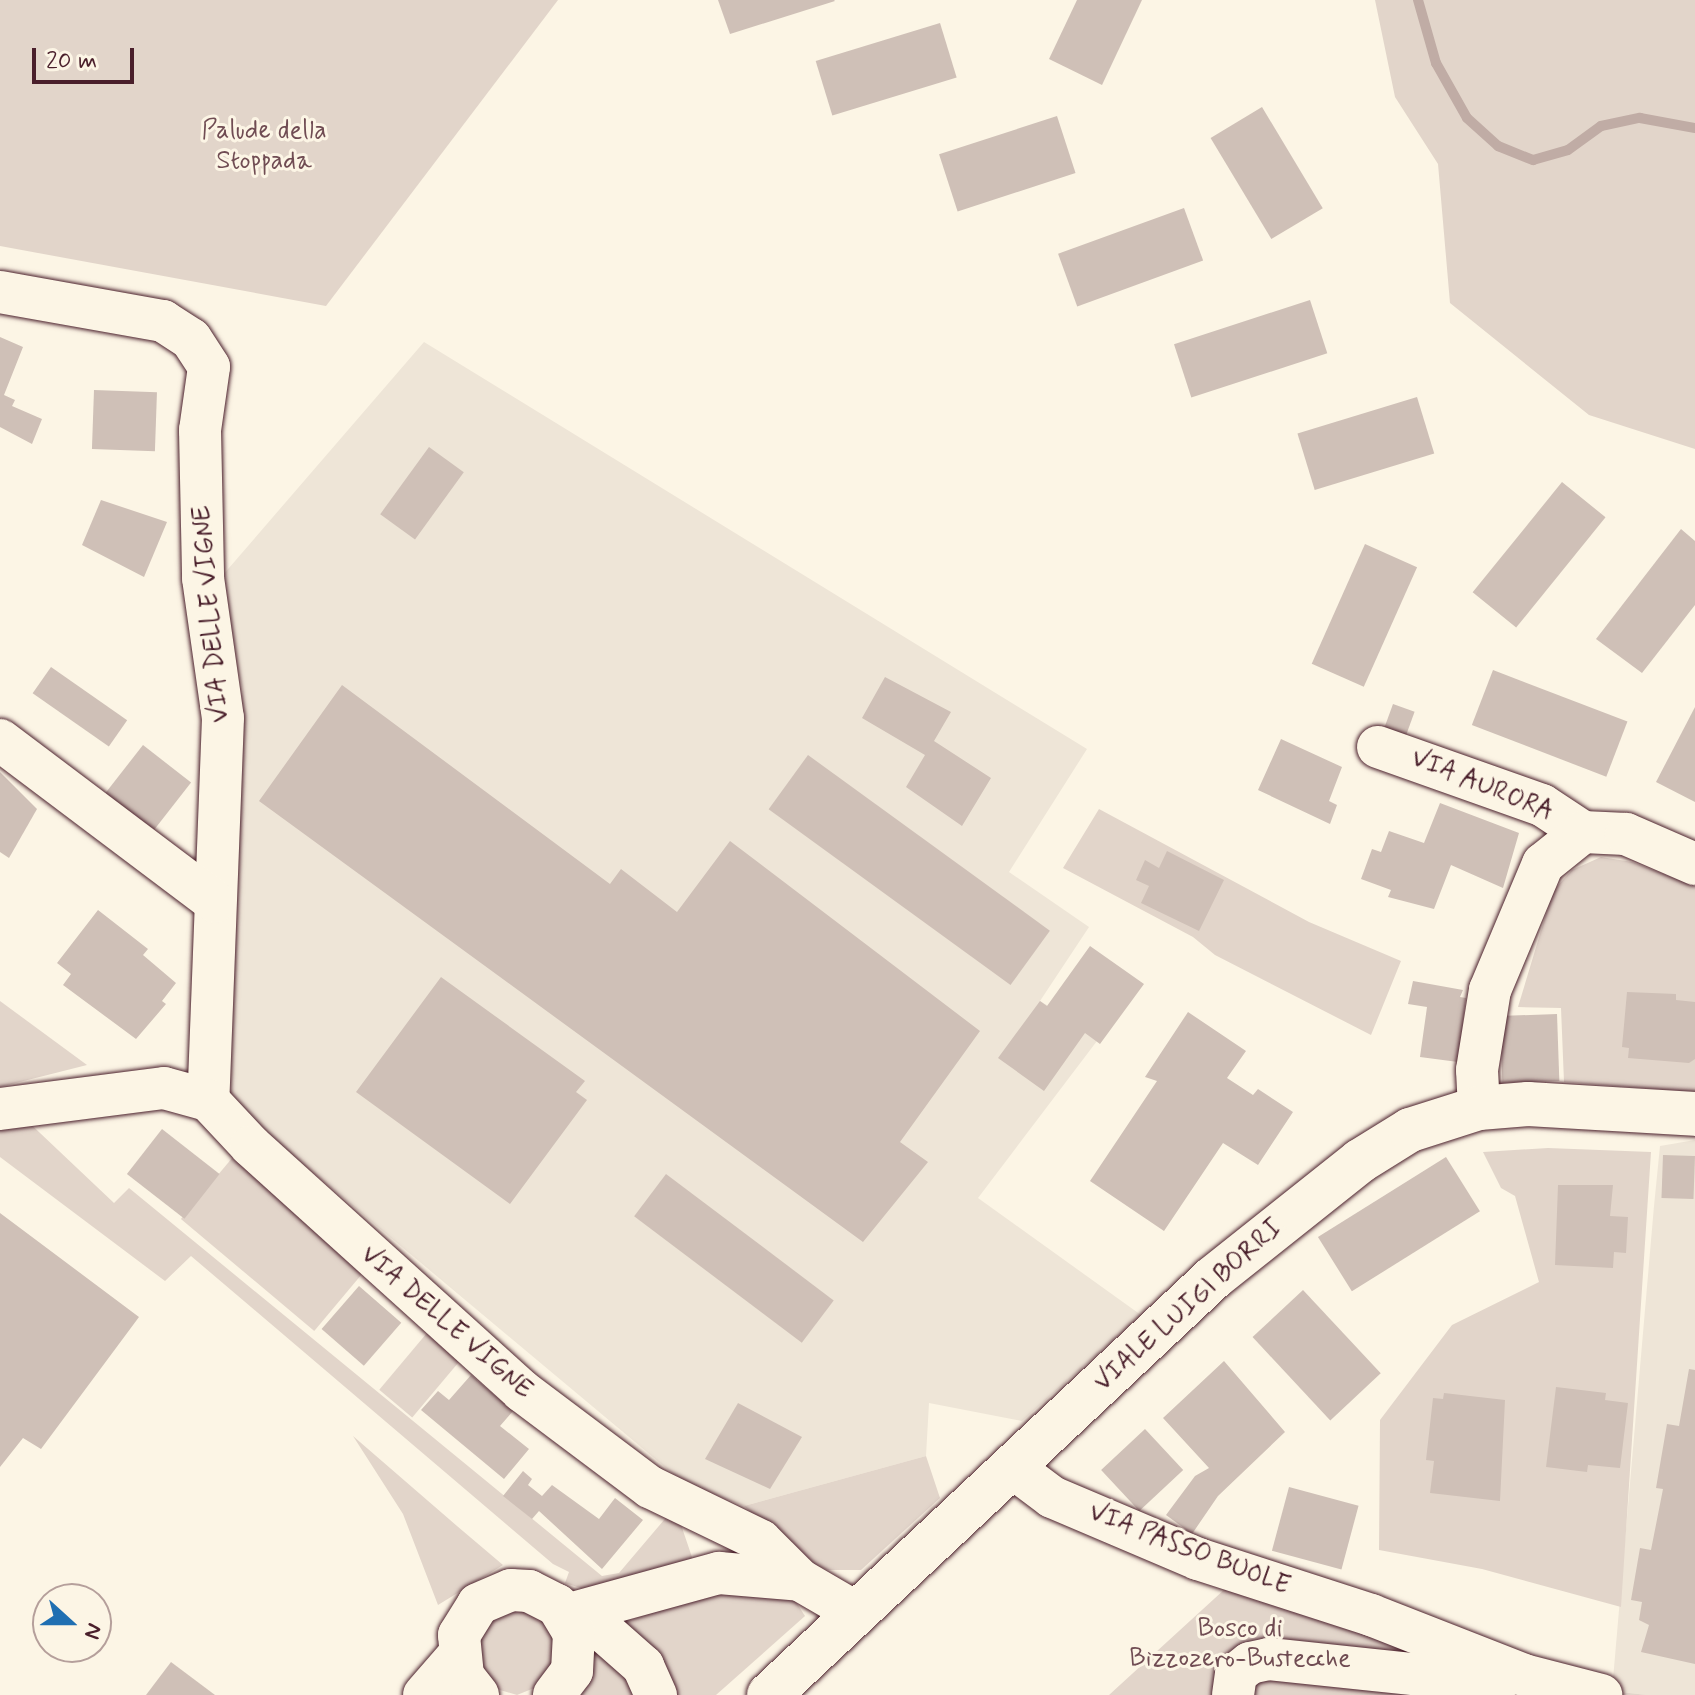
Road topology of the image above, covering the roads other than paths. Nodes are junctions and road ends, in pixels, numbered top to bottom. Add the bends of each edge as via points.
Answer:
1 (0, 292) edge
2 (0, 740) edge
3 (1378, 747) dead end
4 (1583, 832) junction
5 (1695, 864) edge
6 (215, 902) junction
7 (208, 1100) junction
8 (1479, 1108) junction
9 (0, 1109) edge
10 (1695, 1114) edge
11 (1012, 1467) junction
12 (707, 1517) junction
13 (719, 1573) junction
14 (800, 1580) junction
15 (857, 1613) junction
16 (575, 1614) junction
17 (457, 1657) junction
18 (1524, 1675) junction
19 (424, 1695) edge
20 (478, 1695) edge
21 (554, 1695) edge
22 (656, 1695) edge
23 (769, 1695) edge
24 (1233, 1695) edge
25 (1601, 1695) edge

1 - 6 street, VIA DELLE VIGNE via 163,321 191,339 209,367 200,430 203,578 223,718
2 - 6 street
3 - 4 street, VIA AURORA via 1542,805
4 - 5 street, VIA AURORA via 1626,834
4 - 8 street, VIA AURORA via 1543,864 1490,990 1477,1070
6 - 7 street, VIA DELLE VIGNE
7 - 9 street via 164,1088
7 - 12 street, VIA DELLE VIGNE via 251,1146 522,1391 650,1487
8 - 10 main road, VIALE LUIGI BORRI via 1528,1104
8 - 11 main road, VIALE LUIGI BORRI via 1410,1130 1360,1161 1213,1278
11 - 15 main road, VIALE LUIGI BORRI
11 - 18 street, VIA PASSO BUOLE via 1052,1497 1198,1559 1371,1615
12 - 13 street
12 - 14 street, VIA DELLE VIGNE via 761,1541
13 - 14 street
13 - 16 street
14 - 15 street
15 - 23 main road, VIALE LUIGI BORRI
16 - 17 street via 529,1591 493,1595 466,1618
16 - 21 street via 572,1671
16 - 22 street via 643,1666
17 - 19 street
17 - 20 street
18 - 24 street via 1458,1679 1269,1659 1250,1663 1236,1674
18 - 25 street, VIA PASSO BUOLE

